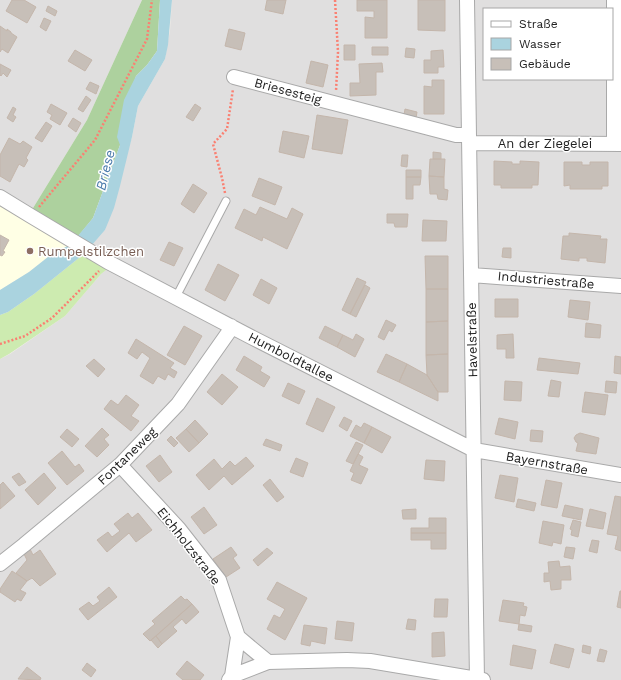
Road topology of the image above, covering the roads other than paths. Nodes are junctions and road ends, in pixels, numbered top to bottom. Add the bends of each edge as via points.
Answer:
1 (467, 0) edge
2 (614, 0) edge
3 (234, 77) road end
4 (469, 139) junction
5 (618, 144) edge
6 (0, 197) edge
7 (226, 201) road end
8 (471, 274) junction
9 (621, 286) edge
10 (176, 297) junction
11 (231, 326) junction
12 (474, 450) junction
13 (120, 465) junction
14 (621, 476) edge
15 (0, 564) edge
16 (238, 637) junction
17 (268, 662) junction
18 (230, 678) edge
19 (479, 680) edge

1 - 4 street, Havelstraße
2 - 5 street
3 - 4 street, Briesesteig
4 - 5 street, An der Ziegelei
4 - 8 street, Havelstraße
6 - 10 street, Humboldtallee via 108,262
7 - 10 lane
8 - 9 street, Industriestraße
8 - 12 street, Havelstraße
10 - 11 street, Humboldtallee
11 - 12 street, Humboldtallee
11 - 13 street, Fontaneweg via 178,404
12 - 14 street, Bayernstraße
12 - 19 street, Havelstraße
13 - 15 street, Fontaneweg
13 - 16 street, Eichholzstraße via 179,529 219,580
16 - 17 street
16 - 18 street, Eichholzstraße
17 - 18 street, Eichholzstraße
17 - 19 street, Eichholzstraße via 370,661

